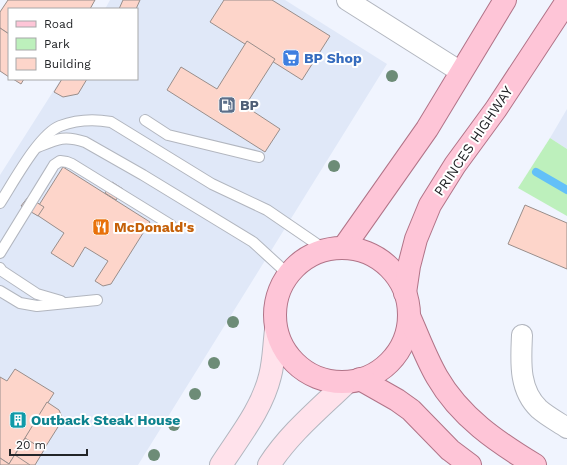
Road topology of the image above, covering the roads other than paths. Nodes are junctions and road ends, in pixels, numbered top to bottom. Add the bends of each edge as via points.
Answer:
1 (347, 0) edge
2 (505, 0) edge
3 (567, 0) edge
4 (462, 72) junction
5 (145, 120) dead end
6 (36, 148) junction
7 (259, 156) dead end
8 (0, 203) edge
9 (171, 225) dead end
10 (334, 248) junction
11 (0, 253) edge
12 (0, 268) edge
13 (288, 274) junction
14 (0, 291) edge
15 (405, 292) junction
16 (97, 300) dead end
17 (67, 302) junction
18 (409, 316) junction
19 (276, 330) junction
20 (522, 335) dead end
21 (353, 382) junction
22 (567, 428) edge
23 (221, 465) edge
24 (269, 465) edge
25 (470, 465) edge
26 (535, 465) edge

1 - 4 street
2 - 4 main road
3 - 15 main road, PRINCES HIGHWAY via 433,199 416,239
4 - 10 main road via 427,129
5 - 7 lane via 168,135
6 - 8 lane
6 - 10 lane via 47,134 59,126 98,120 111,122 212,184 267,210
6 - 13 lane via 65,138 85,142 143,174 253,242
9 - 11 lane via 72,164 60,161 54,165
10 - 13 main road via 304,259
10 - 15 main road via 363,251 381,260 396,275
12 - 17 lane via 38,294
13 - 19 main road via 278,291 274,311
14 - 17 lane via 20,303 37,306
15 - 18 main road
16 - 17 lane
18 - 21 main road via 405,338 395,356 380,370
18 - 26 main road via 437,376 450,397 480,428
19 - 21 main road via 284,350 299,367 318,378
19 - 23 main road via 270,377 264,392 257,409
20 - 22 street via 520,364 528,394 539,409
21 - 24 main road via 297,430
21 - 25 main road via 398,400 450,450

